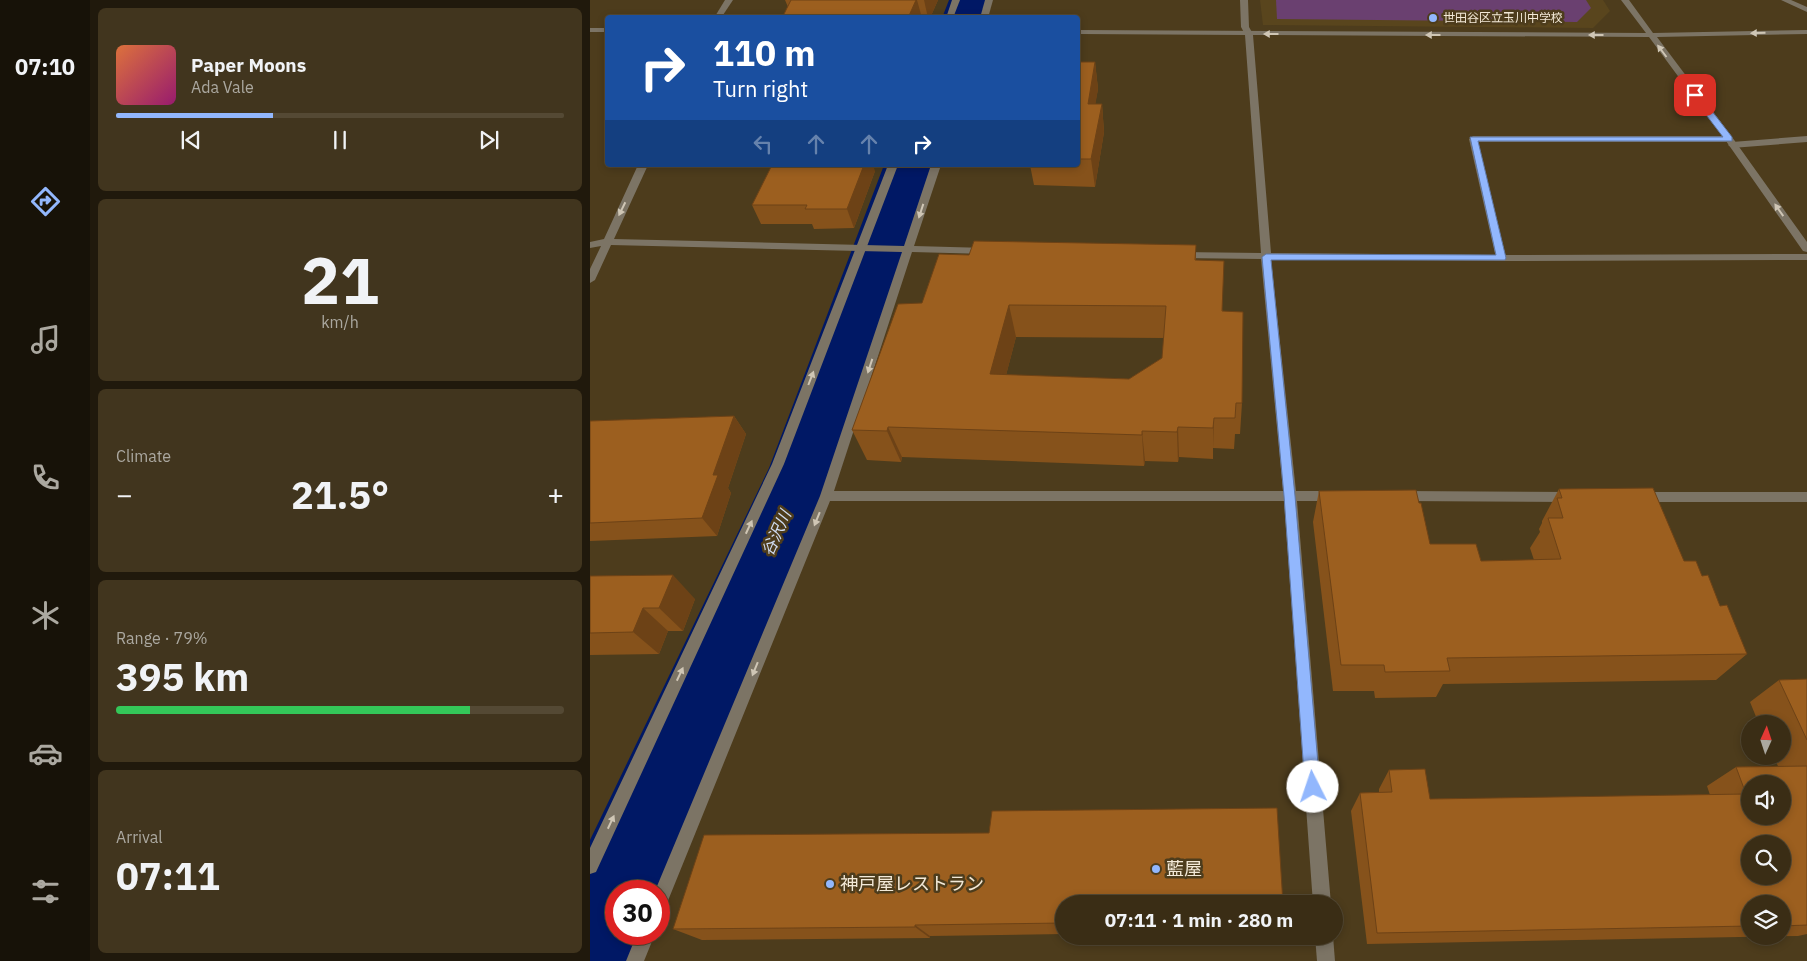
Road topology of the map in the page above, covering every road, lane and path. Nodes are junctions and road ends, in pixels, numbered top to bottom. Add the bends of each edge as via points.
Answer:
1 (729, 0) edge
2 (956, 0) edge
3 (989, 0) edge
4 (1244, 0) edge
5 (1625, 0) edge
6 (1785, 0) edge
7 (1807, 10) edge
8 (719, 15) edge
9 (950, 15) edge
10 (985, 15) edge
11 (590, 30) edge
12 (605, 30) edge
13 (1080, 32) edge
14 (1807, 32) edge
15 (1248, 34) junction
16 (1650, 36) junction
17 (1807, 139) edge
18 (1731, 142) junction
19 (642, 167) edge
20 (892, 167) edge
21 (935, 167) edge
22 (606, 242) junction
23 (590, 245) edge
24 (862, 247) junction
25 (909, 249) junction
26 (1807, 249) edge
27 (998, 251) edge
28 (1167, 255) edge
29 (1266, 257) junction
30 (1807, 257) edge
31 (1501, 258) junction
32 (590, 280) edge
33 (826, 496) junction
34 (1290, 496) junction
35 (1344, 496) edge
36 (1384, 496) edge
37 (1581, 496) edge
38 (1630, 497) edge
39 (1807, 497) edge
40 (590, 866) edge
41 (668, 880) edge
42 (1321, 895) edge
43 (641, 945) edge
44 (1325, 945) edge
45 (634, 961) edge
46 (1326, 961) edge

1 - 8 street
2 - 9 street
3 - 10 street
4 - 15 street
5 - 16 street
6 - 7 street
11 - 12 street
13 - 15 street
14 -> 16 street
16 -> 15 street
15 - 29 street
18 -> 16 street
17 - 18 street
26 -> 18 street
18 - 31 street via 1473,139
19 -> 22 street
20 - 24 street
21 -> 25 street
22 - 23 street
22 - 24 street
22 - 32 street
24 - 25 street
40 -> 24 street via 778,464
25 - 27 street
25 -> 33 street
28 - 29 street
29 - 31 street
29 - 34 street
30 - 31 street
33 - 34 street
33 -> 41 street
34 - 35 street
34 - 42 street
36 - 37 street
38 - 39 street
43 - 45 street
44 - 46 street

